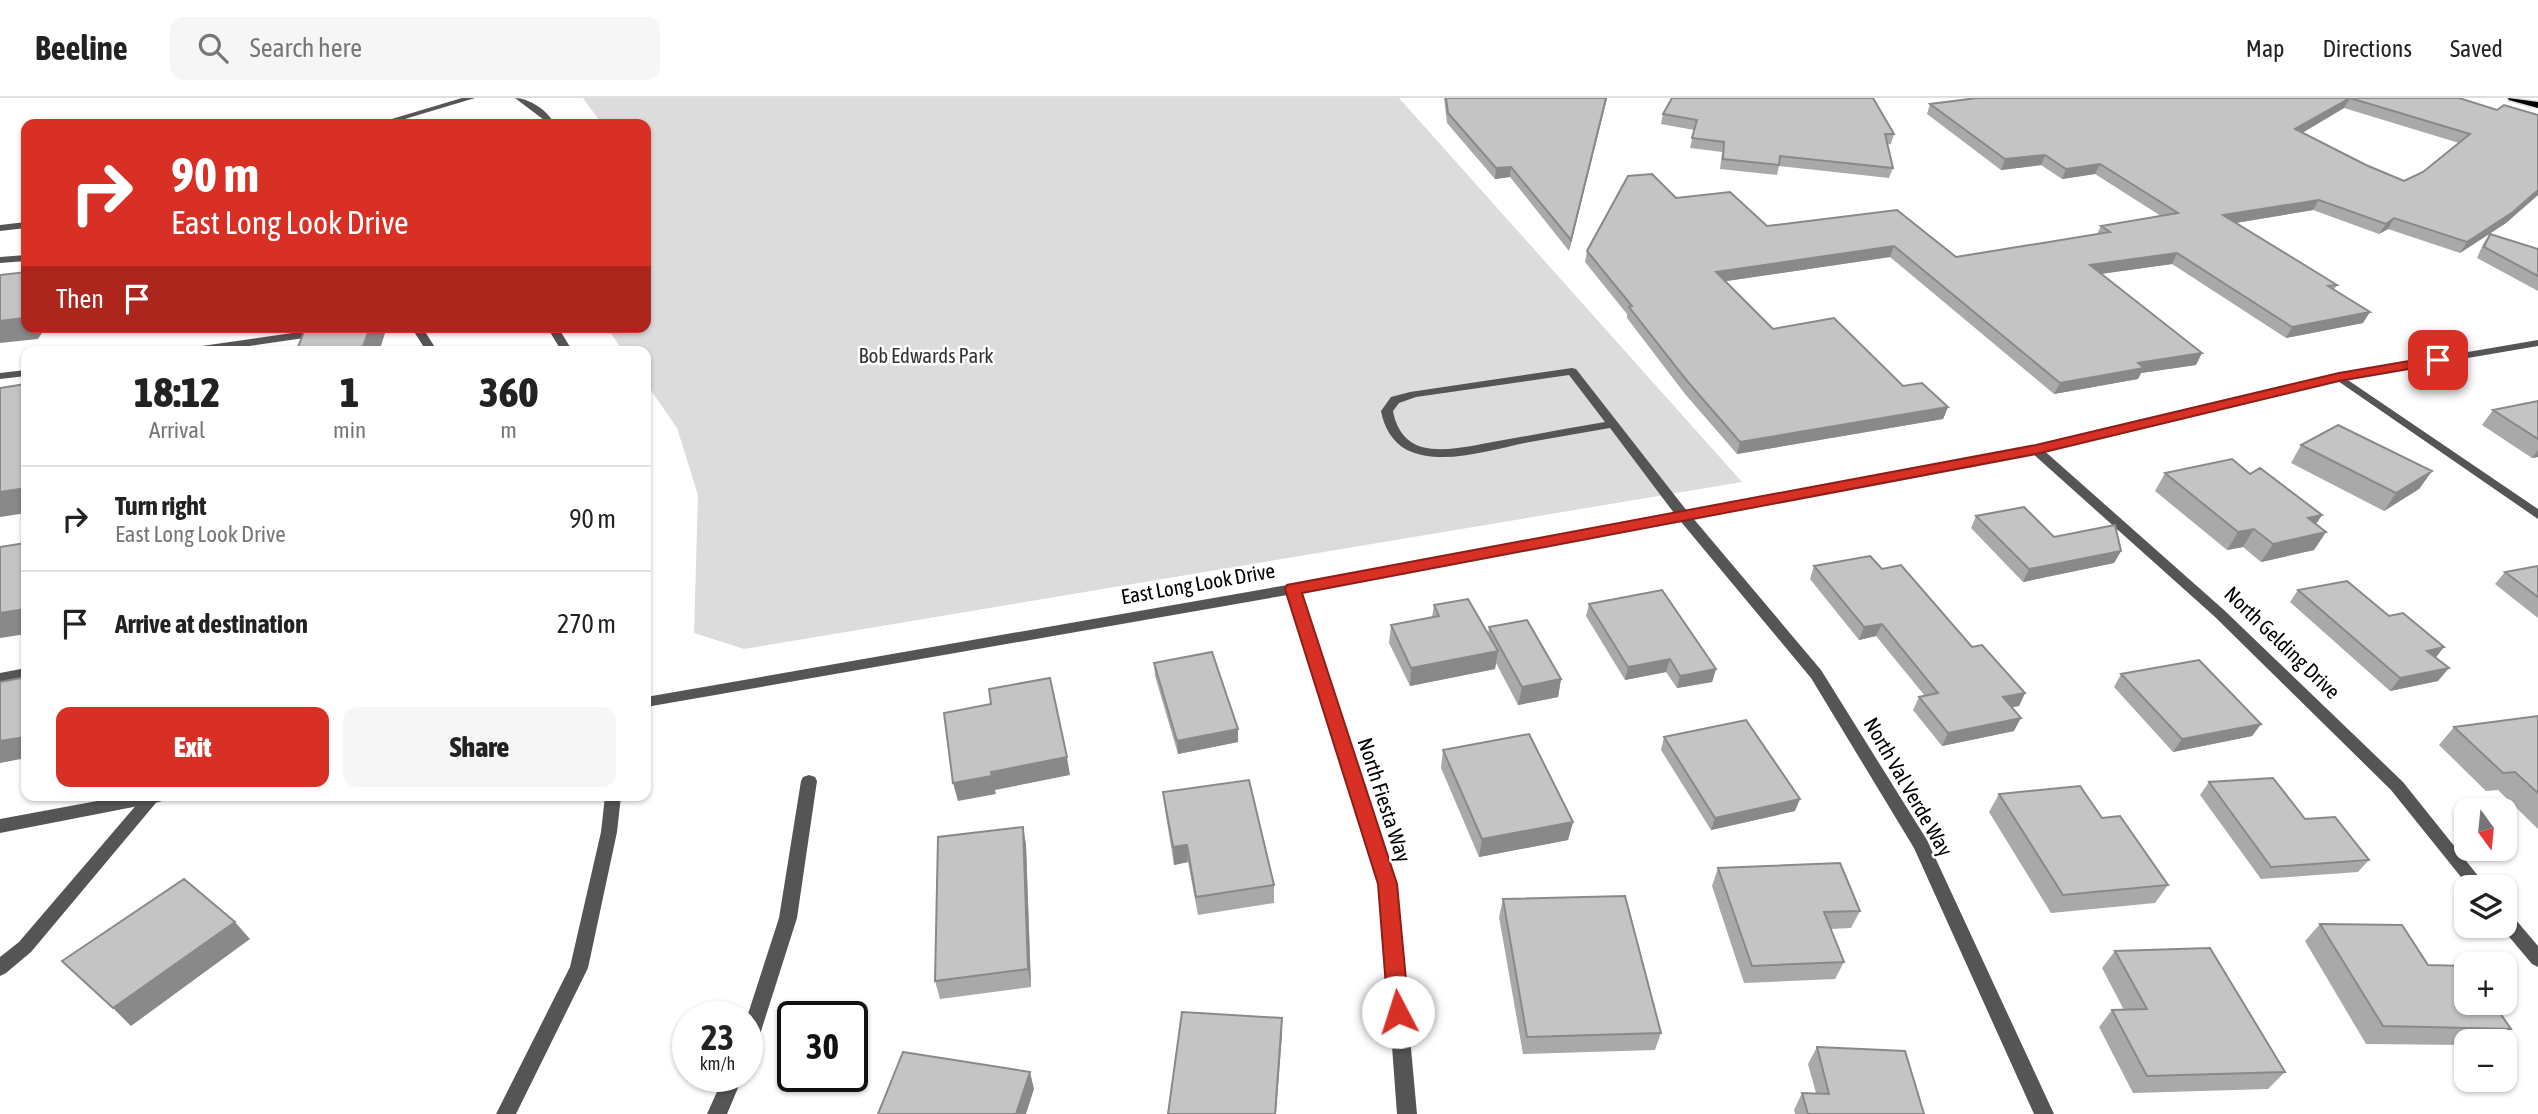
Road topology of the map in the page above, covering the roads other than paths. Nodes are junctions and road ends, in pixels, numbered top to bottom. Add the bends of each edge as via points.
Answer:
1 (471, 98) edge
2 (519, 98) edge
3 (2513, 98) edge
4 (2538, 105) edge
5 (397, 119) edge
6 (548, 119) edge
7 (21, 226) edge
8 (0, 228) edge
9 (21, 258) edge
10 (0, 260) edge
11 (323, 333) edge
12 (2538, 344) edge
13 (243, 346) edge
14 (21, 374) edge
15 (0, 376) edge
16 (2339, 377) junction
17 (1613, 424) junction
18 (2036, 450) junction
19 (1682, 514) junction
20 (2538, 515) edge
21 (1293, 589) junction
22 (21, 674) edge
23 (0, 678) edge
24 (651, 701) edge
25 (809, 780) dead end
26 (134, 801) edge
27 (153, 801) edge
28 (612, 801) edge
29 (0, 826) edge
30 (2469, 875) edge
31 (2517, 934) edge
32 (2538, 960) edge
33 (0, 968) edge
34 (762, 1001) edge
35 (727, 1092) edge
36 (506, 1114) edge
37 (717, 1114) edge
38 (1407, 1114) edge
39 (2044, 1114) edge

1 - 5 street
2 - 6 street
3 - 4 main road
7 - 8 street
9 - 10 street
11 - 13 street
12 - 16 street, East Long Look Drive
14 - 15 street
16 - 18 street, East Long Look Drive
16 - 20 street
17 - 17 street, North Val Verde Way via 1572,370 1414,394 1395,400 1387,411 1397,438 1416,449 1434,452
17 - 19 street, North Val Verde Way
18 - 19 street, East Long Look Drive
18 - 30 street, North Gelding Drive via 2219,613 2396,786
19 - 21 street, East Long Look Drive
19 - 39 street, North Val Verde Way via 1816,674 1921,845
21 - 24 street, East Long Look Drive
21 - 38 street, North Fiesta Way via 1388,884
22 - 23 street
25 - 34 street via 788,918
26 - 29 street
27 - 33 street via 34,937
28 - 36 street via 579,968
31 - 32 street
35 - 37 street

